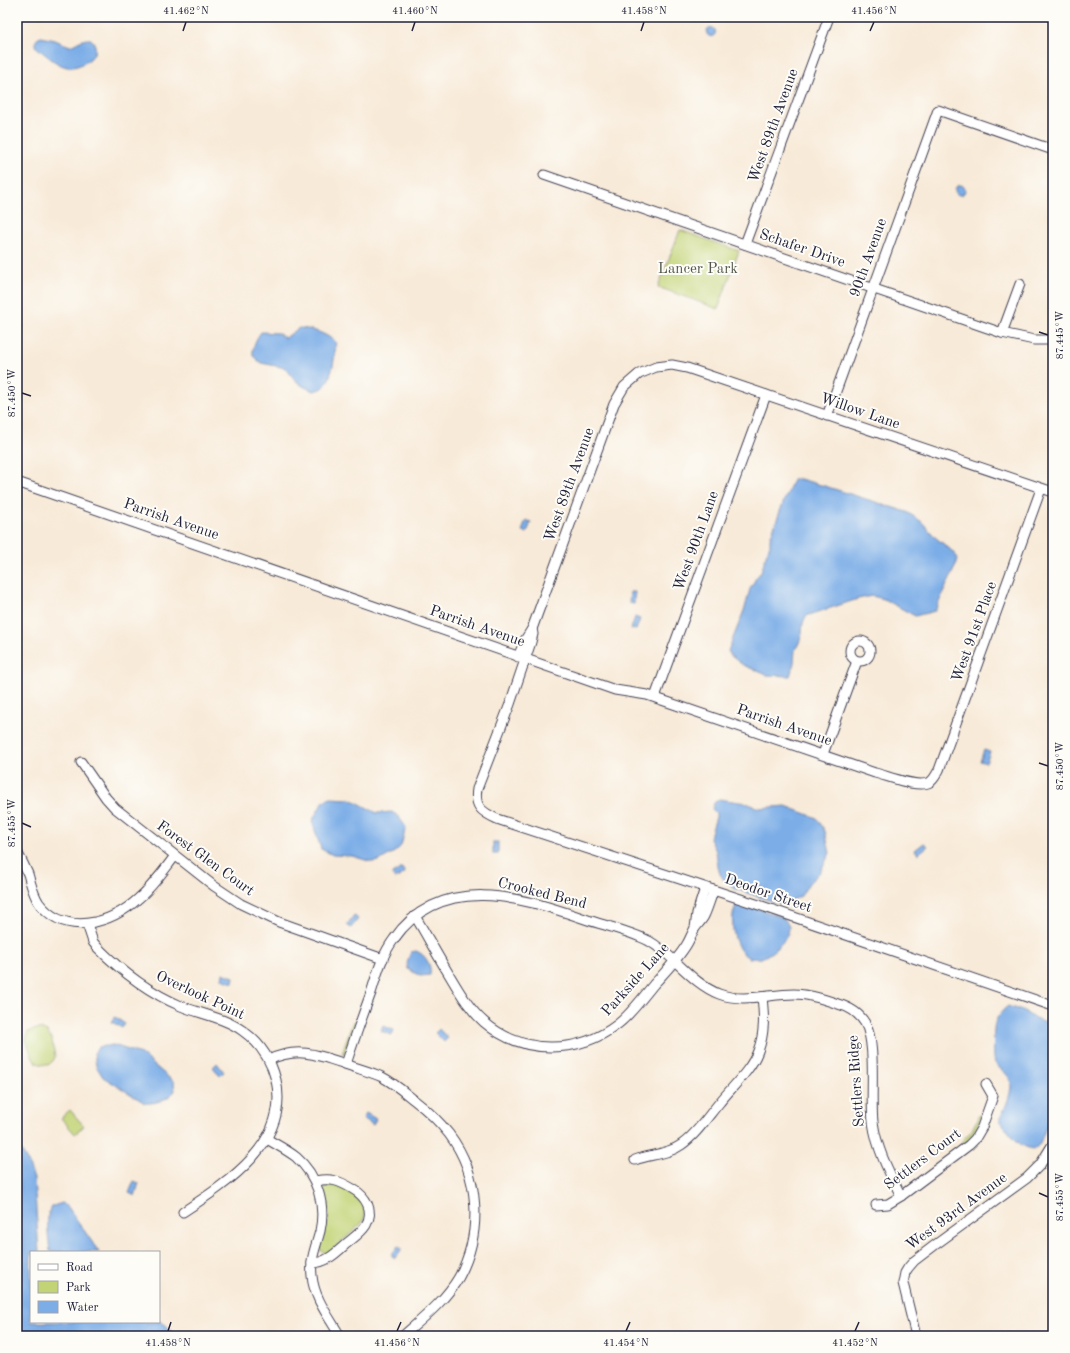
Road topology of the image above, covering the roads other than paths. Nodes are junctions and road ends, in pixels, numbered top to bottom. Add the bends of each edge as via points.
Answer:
1 (829, 17) edge
2 (1053, 150) edge
3 (544, 175) dead end
4 (745, 244) junction
5 (1020, 284) dead end
6 (872, 289) junction
7 (1002, 333) junction
8 (1053, 340) edge
9 (656, 367) joint
10 (766, 395) junction
11 (827, 416) junction
12 (17, 482) edge
13 (1041, 489) junction
14 (1053, 492) edge
15 (522, 658) junction
16 (857, 661) dead end
17 (655, 697) junction
18 (824, 754) junction
19 (81, 762) dead end
20 (930, 782) joint
21 (477, 804) joint
22 (17, 852) edge
23 (175, 856) junction
24 (709, 889) junction
25 (415, 916) junction
26 (87, 924) junction
27 (383, 959) junction
28 (675, 961) junction
29 (762, 997) junction
30 (1053, 1006) edge
31 (269, 1060) junction
32 (346, 1064) junction
33 (986, 1084) dead end
34 (267, 1139) junction
35 (1053, 1144) edge
36 (635, 1160) dead end
37 (315, 1181) junction
38 (901, 1196) junction
39 (876, 1205) dead end
40 (183, 1212) dead end
41 (312, 1263) junction
42 (340, 1336) edge
43 (402, 1336) edge
44 (916, 1336) edge

1 - 4 street, West 89th Avenue
2 - 6 street, 90th Avenue via 938,110
3 - 4 street, Schafer Drive
4 - 6 street, Schafer Drive
5 - 7 street
6 - 7 street, Schafer Drive
6 - 11 street, 90th Avenue
7 - 8 street, Schafer Drive via 1034,340
9 - 10 street, Willow Lane via 672,365 688,368
9 - 15 street, West 89th Avenue via 639,374 624,387 614,404 532,629 531,642
10 - 11 street, Willow Lane
10 - 17 street, West 90th Lane
11 - 13 street, Willow Lane
12 - 15 street, Parrish Avenue
13 - 14 street, Willow Lane
13 - 20 street, West 91st Place via 940,770
15 - 17 street, Parrish Avenue via 615,690
15 - 21 street, West 89th Avenue via 477,789
16 - 18 street
17 - 18 street, Parrish Avenue
18 - 20 street, Parrish Avenue via 905,782 920,785
19 - 23 street, Forest Glen Court via 110,803
21 - 24 street, Deodor Street via 497,819
22 - 26 street via 44,908 61,920
23 - 26 street via 144,894 128,907 106,919
23 - 27 street, Forest Glen Court via 220,891 260,914
24 - 28 street, Parkside Lane via 697,913 694,929 687,944
24 - 30 street, Deodor Street
25 - 27 street, Crooked Bend via 397,935
25 - 28 street, Crooked Bend via 432,905 456,897 478,894 504,897 563,911 638,936 654,944
25 - 28 street, Parkside Lane via 474,1013 502,1035 535,1046 576,1045 606,1032 628,1015
26 - 31 street, Overlook Point via 97,947 136,980 174,1003 242,1030 258,1044
27 - 32 street, Crooked Bend
28 - 29 street, Crooked Bend via 704,986 718,994 736,998
29 - 36 street via 762,1037 758,1051 747,1069 692,1136 680,1145 658,1155
29 - 38 street, Settlers Ridge via 811,995 849,1007 865,1023 872,1050 873,1121 877,1142 883,1162
31 - 32 street via 284,1054 302,1052
31 - 34 street, Overlook Point via 276,1079 278,1104 276,1118
32 - 43 street via 388,1081 439,1122 453,1138 462,1155 474,1190 474,1231 463,1268 440,1303
33 - 38 street, Settlers Court via 993,1096 982,1127 975,1138
34 - 37 street via 295,1156
34 - 40 street, Overlook Point via 238,1171
35 - 44 street, West 93rd Avenue via 1040,1165 1027,1178 919,1257 908,1268 903,1283
37 - 41 street via 320,1194 322,1216
37 - 41 street via 337,1180 355,1190 367,1204 369,1215 362,1230 331,1257
38 - 39 street, Settlers Court via 888,1204
41 - 42 street via 312,1280 318,1298

